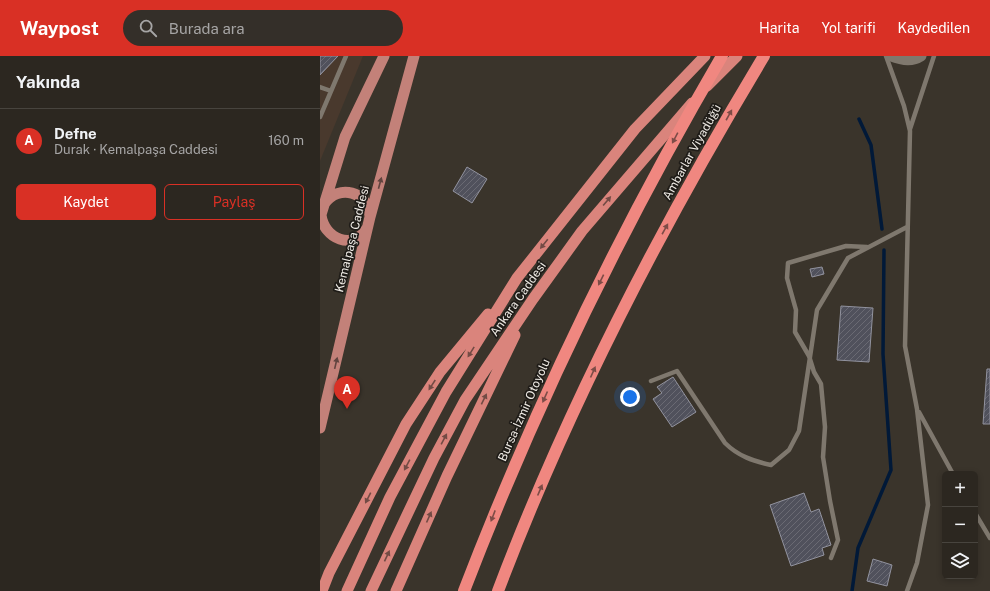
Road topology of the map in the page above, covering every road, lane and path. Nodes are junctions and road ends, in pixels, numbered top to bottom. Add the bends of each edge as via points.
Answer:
1 (346, 56) edge
2 (384, 56) edge
3 (414, 56) edge
4 (705, 56) edge
5 (722, 56) edge
6 (737, 56) edge
7 (764, 56) edge
8 (886, 56) edge
9 (891, 56) edge
10 (922, 56) edge
11 (934, 56) edge
12 (320, 87) edge
13 (331, 91) junction
14 (320, 117) edge
15 (910, 131) junction
16 (321, 211) edge
17 (369, 221) junction
18 (907, 227) junction
19 (618, 244) joint
20 (868, 247) junction
21 (517, 278) junction
22 (533, 299) junction
23 (809, 356) junction
24 (651, 381) dead end
25 (917, 409) junction
26 (320, 428) edge
27 (951, 471) edge
28 (978, 517) edge
29 (990, 538) edge
30 (831, 558) dead end
31 (322, 591) edge
32 (347, 591) edge
33 (371, 591) edge
34 (396, 591) edge
35 (464, 591) edge
36 (498, 591) edge
37 (907, 591) edge

1 - 13 lane
2 - 16 main road via 344,137
17 -> 3 main road, Kemalpaşa Caddesi
4 -> 21 highway, Ankara Caddesi via 636,129
5 -> 19 highway, Ambarlar Viyadüğü
22 -> 6 highway, Ankara Caddesi via 582,231 654,145
36 -> 7 highway, Ambarlar Viyadüğü via 550,466 646,263
8 - 15 lane
9 - 10 main road via 900,60 917,59
11 - 15 lane
12 - 13 lane
13 - 14 lane
15 - 18 lane
16 - 17 main road via 332,196 339,193 354,193 367,203
16 - 17 main road via 326,231 345,241 359,237
26 -> 17 main road, Kemalpaşa Caddesi
18 - 20 lane
18 - 25 lane via 905,346
19 -> 35 highway, Bursa-İzmir Otoyolu via 497,503
20 - 23 lane via 848,258 817,310
20 - 23 lane via 846,246 788,263 788,278 796,310 795,332
21 -> 31 highway via 440,372 406,424
21 -> 32 highway, Ankara Caddesi via 446,392 390,496
33 -> 22 highway, Ankara Caddesi via 434,458 465,400
34 -> 22 highway via 447,476
23 - 24 lane via 799,431 789,450 771,465 755,462 735,452 725,443 677,371
23 - 30 lane via 821,384 825,427 824,457 838,540
25 - 27 lane
25 - 37 lane via 928,505 917,563
28 - 29 lane

